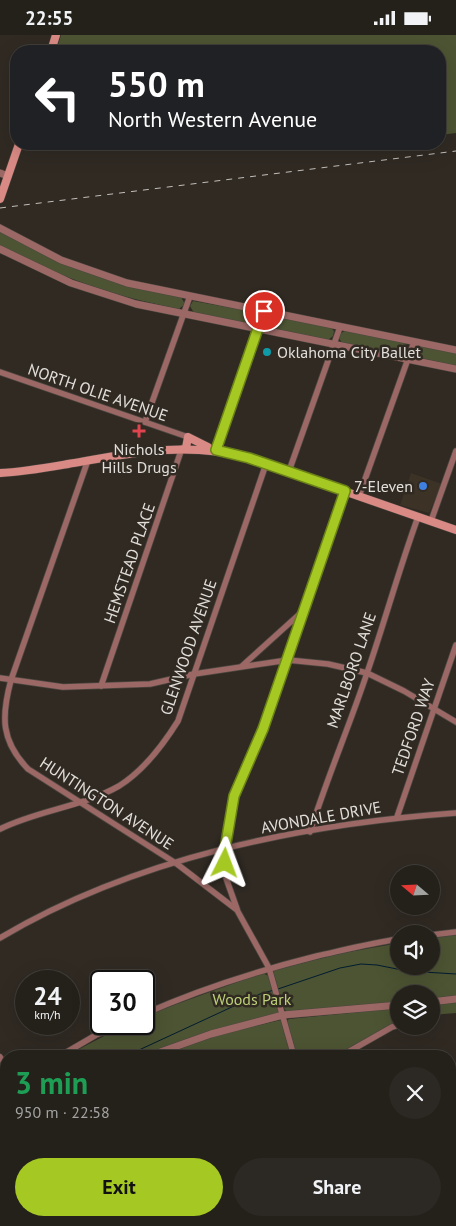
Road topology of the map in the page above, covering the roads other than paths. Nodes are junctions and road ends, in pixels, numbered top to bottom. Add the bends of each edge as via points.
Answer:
1 (16, 150) edge
2 (4, 175) edge
3 (2, 185) edge
4 (0, 199) edge
5 (0, 228) edge
6 (0, 249) edge
7 (190, 296) junction
8 (264, 311) junction
9 (184, 314) junction
10 (340, 327) junction
11 (258, 329) junction
12 (414, 342) junction
13 (334, 344) junction
14 (456, 350) edge
15 (408, 359) junction
16 (456, 369) edge
17 (0, 372) edge
18 (145, 422) junction
19 (188, 437) junction
20 (184, 448) junction
21 (216, 450) junction
22 (456, 451) edge
23 (88, 460) junction
24 (266, 464) junction
25 (289, 471) junction
26 (0, 473) edge
27 (345, 491) junction
28 (359, 496) junction
29 (418, 517) junction
30 (431, 521) junction
31 (456, 530) edge
32 (305, 610) junction
33 (456, 645) edge
34 (288, 659) junction
35 (240, 667) junction
36 (367, 673) junction
37 (194, 674) junction
38 (0, 677) edge
39 (11, 680) junction
40 (101, 686) junction
41 (434, 709) junction
42 (456, 722) edge
43 (79, 802) junction
44 (456, 813) edge
45 (397, 817) junction
46 (0, 829) edge
47 (310, 832) junction
48 (225, 849) junction
49 (177, 863) junction
50 (237, 910) junction
51 (456, 931) edge
52 (440, 934) edge
53 (0, 938) edge
54 (390, 940) edge
55 (269, 968) junction
56 (456, 999) edge
57 (440, 1001) edge
58 (390, 1006) edge
59 (155, 1009) edge
60 (283, 1015) junction
61 (390, 1028) edge
62 (96, 1035) edge
63 (70, 1050) edge
64 (166, 1050) edge
65 (292, 1050) edge
66 (352, 1050) edge

1 - 2 main road
2 - 3 main road
3 - 4 main road
5 - 7 street via 38,249 92,272
6 - 9 street via 90,291
7 - 8 street
7 - 9 street
8 - 10 street
8 - 11 street
9 - 11 street
9 - 18 street
10 - 12 street
10 - 13 street
11 - 13 street
11 - 21 street
12 - 14 street
12 - 15 street
13 - 15 street
13 - 25 street
15 - 16 street
15 - 28 street
17 - 18 street, NORTH OLIE AVENUE
18 - 19 street, NORTH OLIE AVENUE
19 - 20 main road
19 - 21 main road
20 - 21 main road
20 - 23 main road via 152,449
20 - 40 street, HEMSTEAD PLACE
21 - 24 main road
22 - 30 street
23 - 26 main road
23 - 39 street, HUNTINGTON AVENUE
24 - 25 main road
24 - 37 street, GLENWOOD AVENUE
25 - 27 main road
27 - 28 main road
27 - 32 street
28 - 29 main road
29 - 30 main road
29 - 36 street, MARLBORO LANE
30 - 31 main road
32 - 34 street
32 - 35 street
33 - 41 street, TEDFORD WAY
34 - 35 street
34 - 36 street
34 - 48 street via 234,796
35 - 37 street
36 - 41 street
36 - 47 street, MARLBORO LANE
37 - 40 street via 150,684
37 - 43 street, GLENWOOD AVENUE via 178,721 149,760 119,785
38 - 39 street
39 - 40 street via 64,687
39 - 43 street, HUNTINGTON AVENUE via 4,715 6,737 16,756 28,769
41 - 42 street
41 - 45 street, TEDFORD WAY
43 - 46 street, GLENWOOD AVENUE via 19,819
43 - 49 street, HUNTINGTON AVENUE
44 - 45 street, AVONDALE DRIVE
45 - 47 street, AVONDALE DRIVE
47 - 48 street, AVONDALE DRIVE
48 - 49 street, AVONDALE DRIVE
48 - 50 street via 226,878
49 - 50 street, HUNTINGTON AVENUE
49 - 53 street, AVONDALE DRIVE via 105,886
50 - 55 street, HUNTINGTON AVENUE
51 - 52 street
54 - 55 street
55 - 59 street
55 - 60 street, HUNTINGTON AVENUE
56 - 57 street
58 - 60 street
60 - 64 street
60 - 65 street, HUNTINGTON AVENUE
61 - 66 street
62 - 63 street

